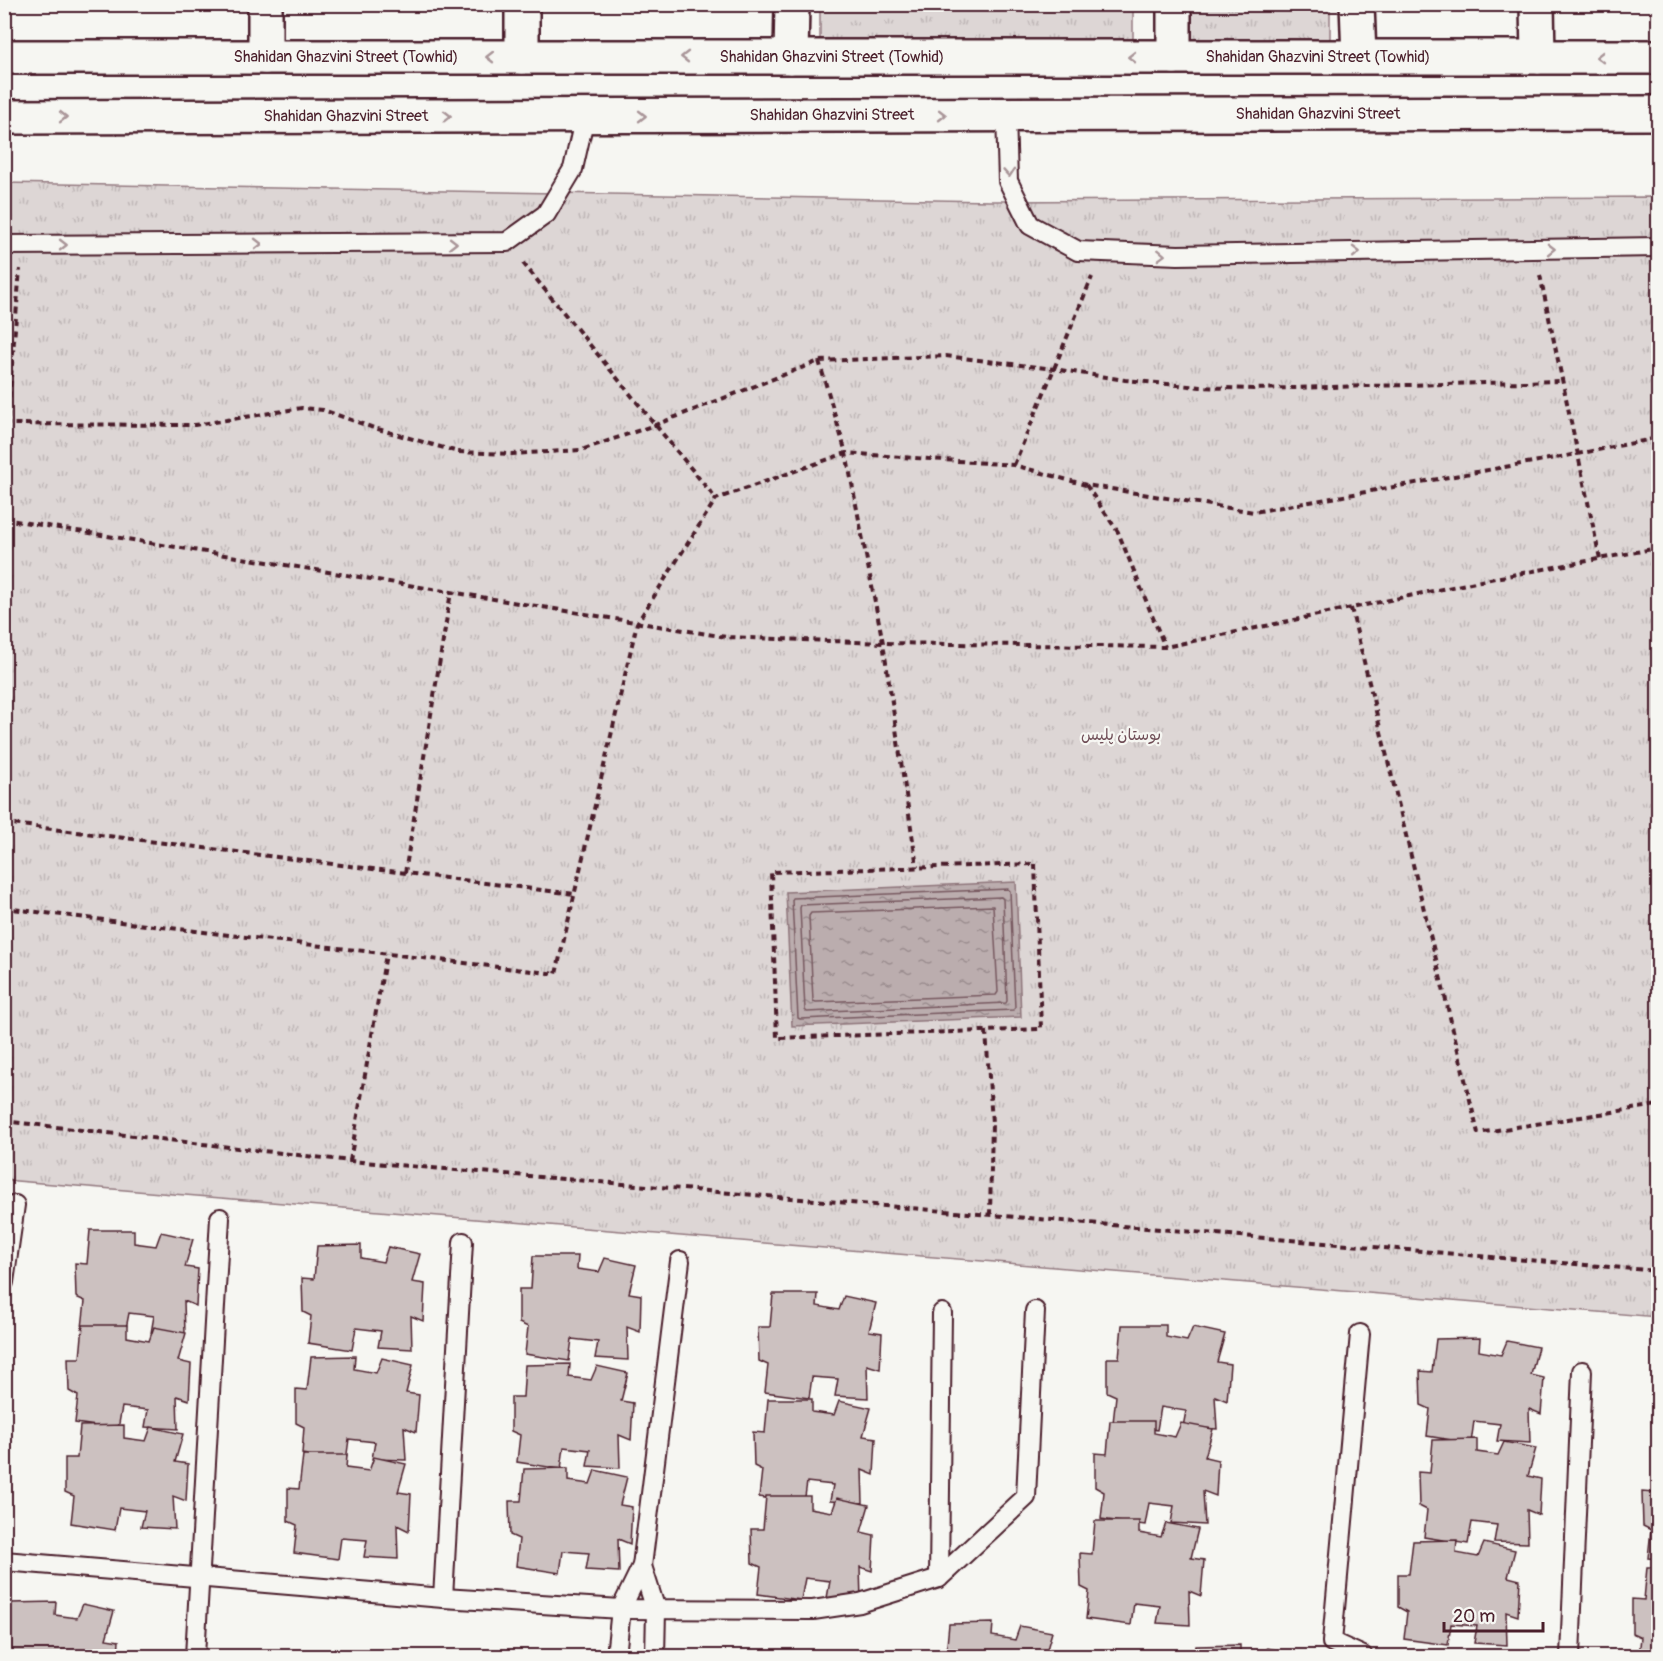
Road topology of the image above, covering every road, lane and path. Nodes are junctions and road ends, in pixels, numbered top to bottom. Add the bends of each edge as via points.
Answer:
1 (265, 4) edge
2 (522, 4) edge
3 (792, 4) edge
4 (1174, 4) edge
5 (1357, 4) edge
6 (1537, 4) edge
7 (4, 57) edge
8 (265, 57) junction
9 (522, 57) junction
10 (791, 57) junction
11 (1174, 57) junction
12 (1359, 57) junction
13 (1538, 57) junction
14 (1659, 57) edge
15 (1659, 113) edge
16 (1006, 115) junction
17 (585, 116) junction
18 (4, 117) edge
19 (507, 242) junction
20 (13, 245) edge
21 (1659, 247) edge
22 (1534, 249) junction
23 (1102, 253) junction
24 (819, 361) junction
25 (1054, 369) junction
26 (1562, 381) junction
27 (6, 424) edge
28 (655, 425) junction
29 (1659, 438) edge
30 (846, 453) junction
31 (1578, 454) junction
32 (4, 459) edge
33 (1014, 465) junction
34 (1086, 485) junction
35 (716, 499) junction
36 (4, 519) edge
37 (1659, 549) edge
38 (1600, 559) junction
39 (451, 592) junction
40 (1351, 608) junction
41 (637, 622) junction
42 (883, 643) junction
43 (1165, 647) junction
44 (4, 823) edge
45 (917, 867) junction
46 (405, 873) junction
47 (574, 894) junction
48 (4, 908) edge
49 (386, 954) junction
50 (986, 1031) junction
51 (1659, 1104) edge
52 (4, 1121) edge
53 (350, 1161) junction
54 (15, 1204) dead end
55 (990, 1214) junction
56 (220, 1218) dead end
57 (463, 1242) dead end
58 (680, 1261) dead end
59 (1659, 1270) edge
60 (4, 1282) edge
61 (1035, 1311) dead end
62 (942, 1313) dead end
63 (1360, 1334) dead end
64 (1582, 1371) dead end
65 (4, 1561) edge
66 (642, 1566) junction
67 (200, 1577) junction
68 (939, 1578) junction
69 (443, 1598) junction
70 (621, 1609) junction
71 (656, 1610) junction
72 (195, 1656) edge
73 (616, 1656) edge
74 (655, 1656) edge
75 (1363, 1656) edge
76 (1570, 1656) edge

1 - 8 main road
2 - 9 main road
3 - 10 main road
4 - 11 main road
5 - 12 main road
6 - 13 main road
7 - 8 main road, Shahidan Ghazvini Street (Towhid)
9 -> 8 main road, Shahidan Ghazvini Street (Towhid)
10 -> 9 main road, Shahidan Ghazvini Street (Towhid)
11 -> 10 main road, Shahidan Ghazvini Street (Towhid)
11 - 12 main road, Shahidan Ghazvini Street (Towhid)
12 - 13 main road, Shahidan Ghazvini Street (Towhid)
14 -> 13 main road, Shahidan Ghazvini Street (Towhid)
15 - 16 main road, Shahidan Ghazvini Street
17 -> 16 main road, Shahidan Ghazvini Street
16 -> 23 lane via 1008,182 1030,225 1078,251
18 -> 17 main road, Shahidan Ghazvini Street
17 - 19 lane via 573,169 546,214
20 -> 19 lane
19 - 28 path
20 - 27 path
22 -> 21 lane
23 -> 22 lane
22 - 26 path
23 - 25 path
24 - 25 path via 946,356
24 - 28 path
24 - 30 path
25 - 26 path via 1125,380 1253,389
25 - 33 path
26 - 31 path
27 - 28 path via 195,425 302,408 323,410 458,452 512,454 581,450
27 - 32 path
28 - 35 path
29 - 31 path
30 - 33 path
30 - 35 path
30 - 42 path
31 - 34 path via 1254,512
31 - 38 path
33 - 34 path
34 - 43 path via 1118,532
35 - 41 path
36 - 39 path
37 - 38 path
38 - 40 path
39 - 41 path
39 - 46 path
40 - 43 path
40 - 51 path via 1478,1133
41 - 42 path via 726,637
41 - 47 path
42 - 43 path
42 - 45 path
44 - 46 path
45 - 50 path via 1035,864 1041,1029
45 - 50 path via 771,872 777,1038
46 - 47 path
47 - 49 path via 555,974
48 - 49 path
49 - 53 path
50 - 55 path via 992,1123
52 - 53 path
53 - 55 path
54 - 60 lane
55 - 59 path
56 - 67 lane
57 - 69 lane
58 - 66 lane
61 - 68 lane via 1026,1497
62 - 68 lane
63 - 75 lane via 1332,1642
64 - 76 lane
65 - 67 lane
66 - 70 lane
66 - 71 lane
67 - 69 lane
67 - 72 lane
68 - 71 lane via 860,1603 813,1610
69 - 70 lane
70 - 71 lane
70 - 73 lane
71 - 74 lane

